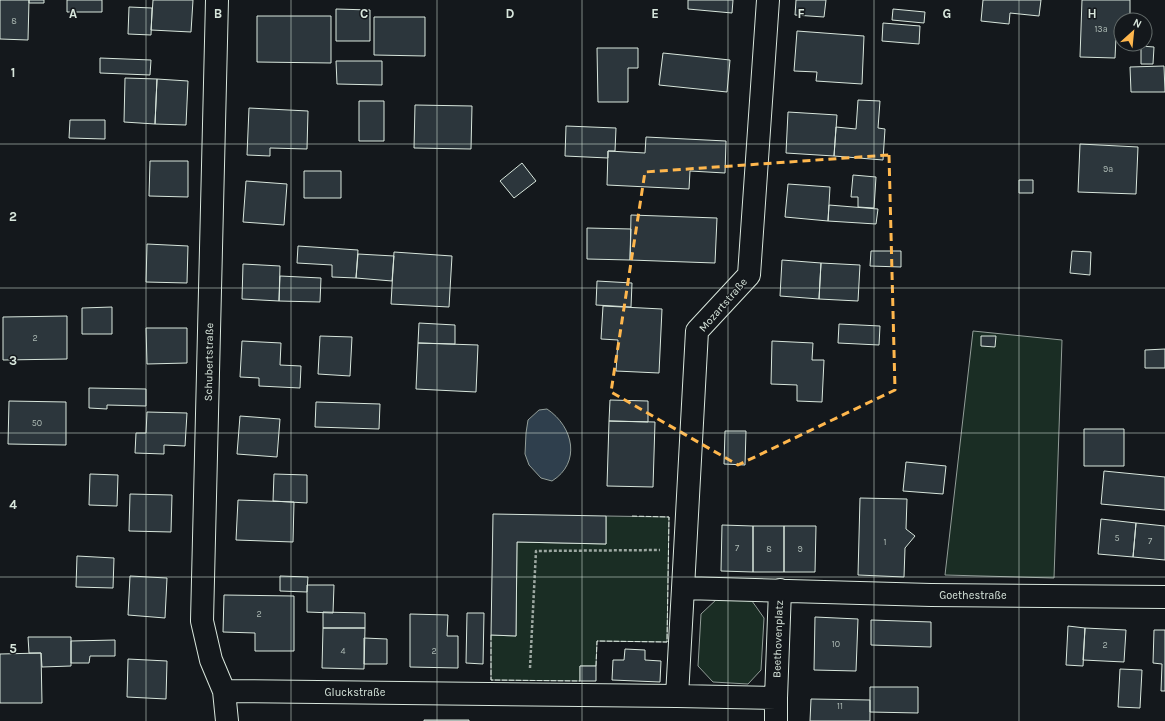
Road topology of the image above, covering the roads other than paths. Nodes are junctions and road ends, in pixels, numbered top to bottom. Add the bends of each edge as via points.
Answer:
1 (217, 0) edge
2 (768, 0) edge
3 (682, 588) junction
4 (780, 590) junction
5 (1165, 597) edge
6 (224, 691) junction
7 (677, 696) junction
8 (776, 698) junction
9 (227, 721) edge
10 (776, 721) edge

1 - 6 street, Schubertstraße via 202,621 211,660
2 - 3 street, Mozartstraße via 750,275 697,331
3 - 4 street, Beethovenplatz
3 - 7 street
4 - 5 street, Goethestraße via 931,595
4 - 8 street, Beethovenplatz
6 - 7 street, Gluckstraße
6 - 9 street, Schubertstraße
7 - 8 street
8 - 10 street

